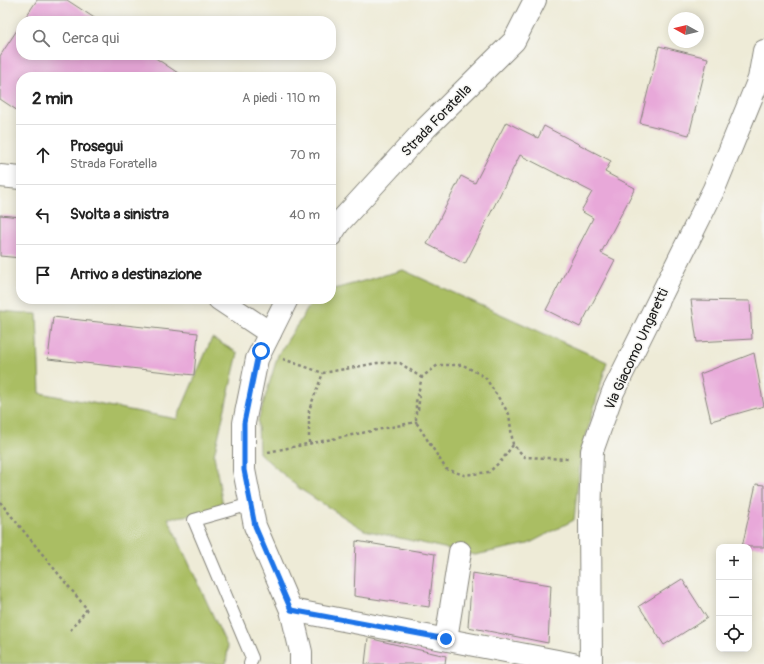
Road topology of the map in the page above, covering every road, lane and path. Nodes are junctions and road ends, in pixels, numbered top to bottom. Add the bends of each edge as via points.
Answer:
1 (535, 0) edge
2 (764, 51) edge
3 (761, 80) edge
4 (0, 176) edge
5 (16, 178) edge
6 (336, 227) edge
7 (224, 304) edge
8 (284, 304) edge
9 (265, 342) junction
10 (323, 373) junction
11 (422, 377) junction
12 (416, 422) junction
13 (309, 444) junction
14 (513, 445) junction
15 (244, 456) junction
16 (592, 460) junction
17 (0, 502) edge
18 (251, 504) junction
19 (460, 552) dead end
20 (291, 610) junction
21 (68, 632) dead end
22 (446, 639) junction
23 (250, 664) edge
24 (301, 664) edge
25 (573, 664) edge
26 (591, 664) edge

1 - 6 street, Strada Foratella via 514,41 426,128
2 - 3 street, Via Giacomo Ungaretti
3 - 16 street, Via Giacomo Ungaretti via 714,189 613,392 592,451
4 - 5 street
7 - 9 street
8 - 9 street
9 - 10 path
9 - 15 street via 257,359 244,423
10 - 11 path via 377,363 400,363
10 - 13 path via 309,410
11 - 12 path via 416,402
11 - 14 path via 438,365 463,365 485,377 509,414
12 - 13 path
12 - 14 path via 446,469 464,475 490,472
13 - 15 path
14 - 16 path via 525,457
15 - 18 street via 244,470
16 - 26 street, Via Giacomo Ungaretti
17 - 21 path via 88,609
18 - 20 street via 255,526
18 - 23 lane via 194,520 252,658
19 - 22 street
20 - 22 street
20 - 24 street via 301,652
22 - 25 street

